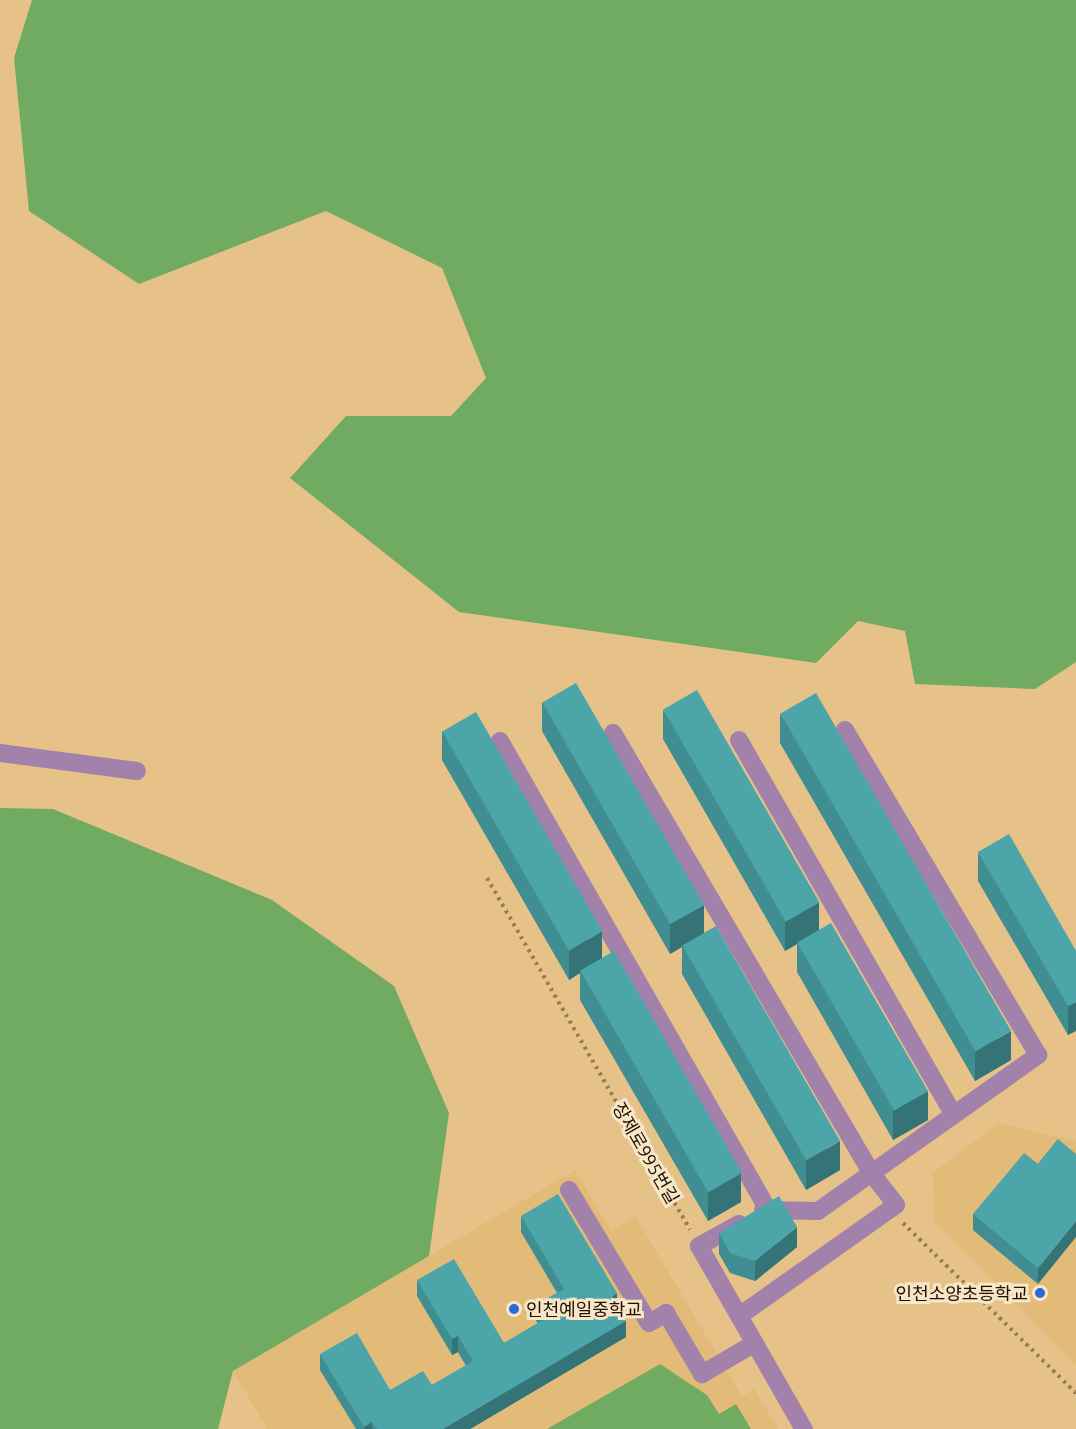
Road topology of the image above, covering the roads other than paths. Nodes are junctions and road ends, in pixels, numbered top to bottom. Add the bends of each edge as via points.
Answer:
1 (845, 730) dead end
2 (613, 733) dead end
3 (739, 740) dead end
4 (500, 741) dead end
5 (0, 753) edge
6 (137, 771) dead end
7 (954, 1115) junction
8 (872, 1174) junction
9 (569, 1190) dead end
10 (767, 1208) junction
11 (739, 1316) junction
12 (755, 1343) junction
13 (804, 1429) edge

1 - 7 street via 1038,1055
2 - 8 street
3 - 7 street
4 - 10 street
5 - 6 street
7 - 8 street
8 - 10 street via 818,1211
8 - 11 street via 896,1205
9 - 12 street via 649,1323 666,1313 702,1374
10 - 11 street via 699,1246
11 - 12 street
12 - 13 street

